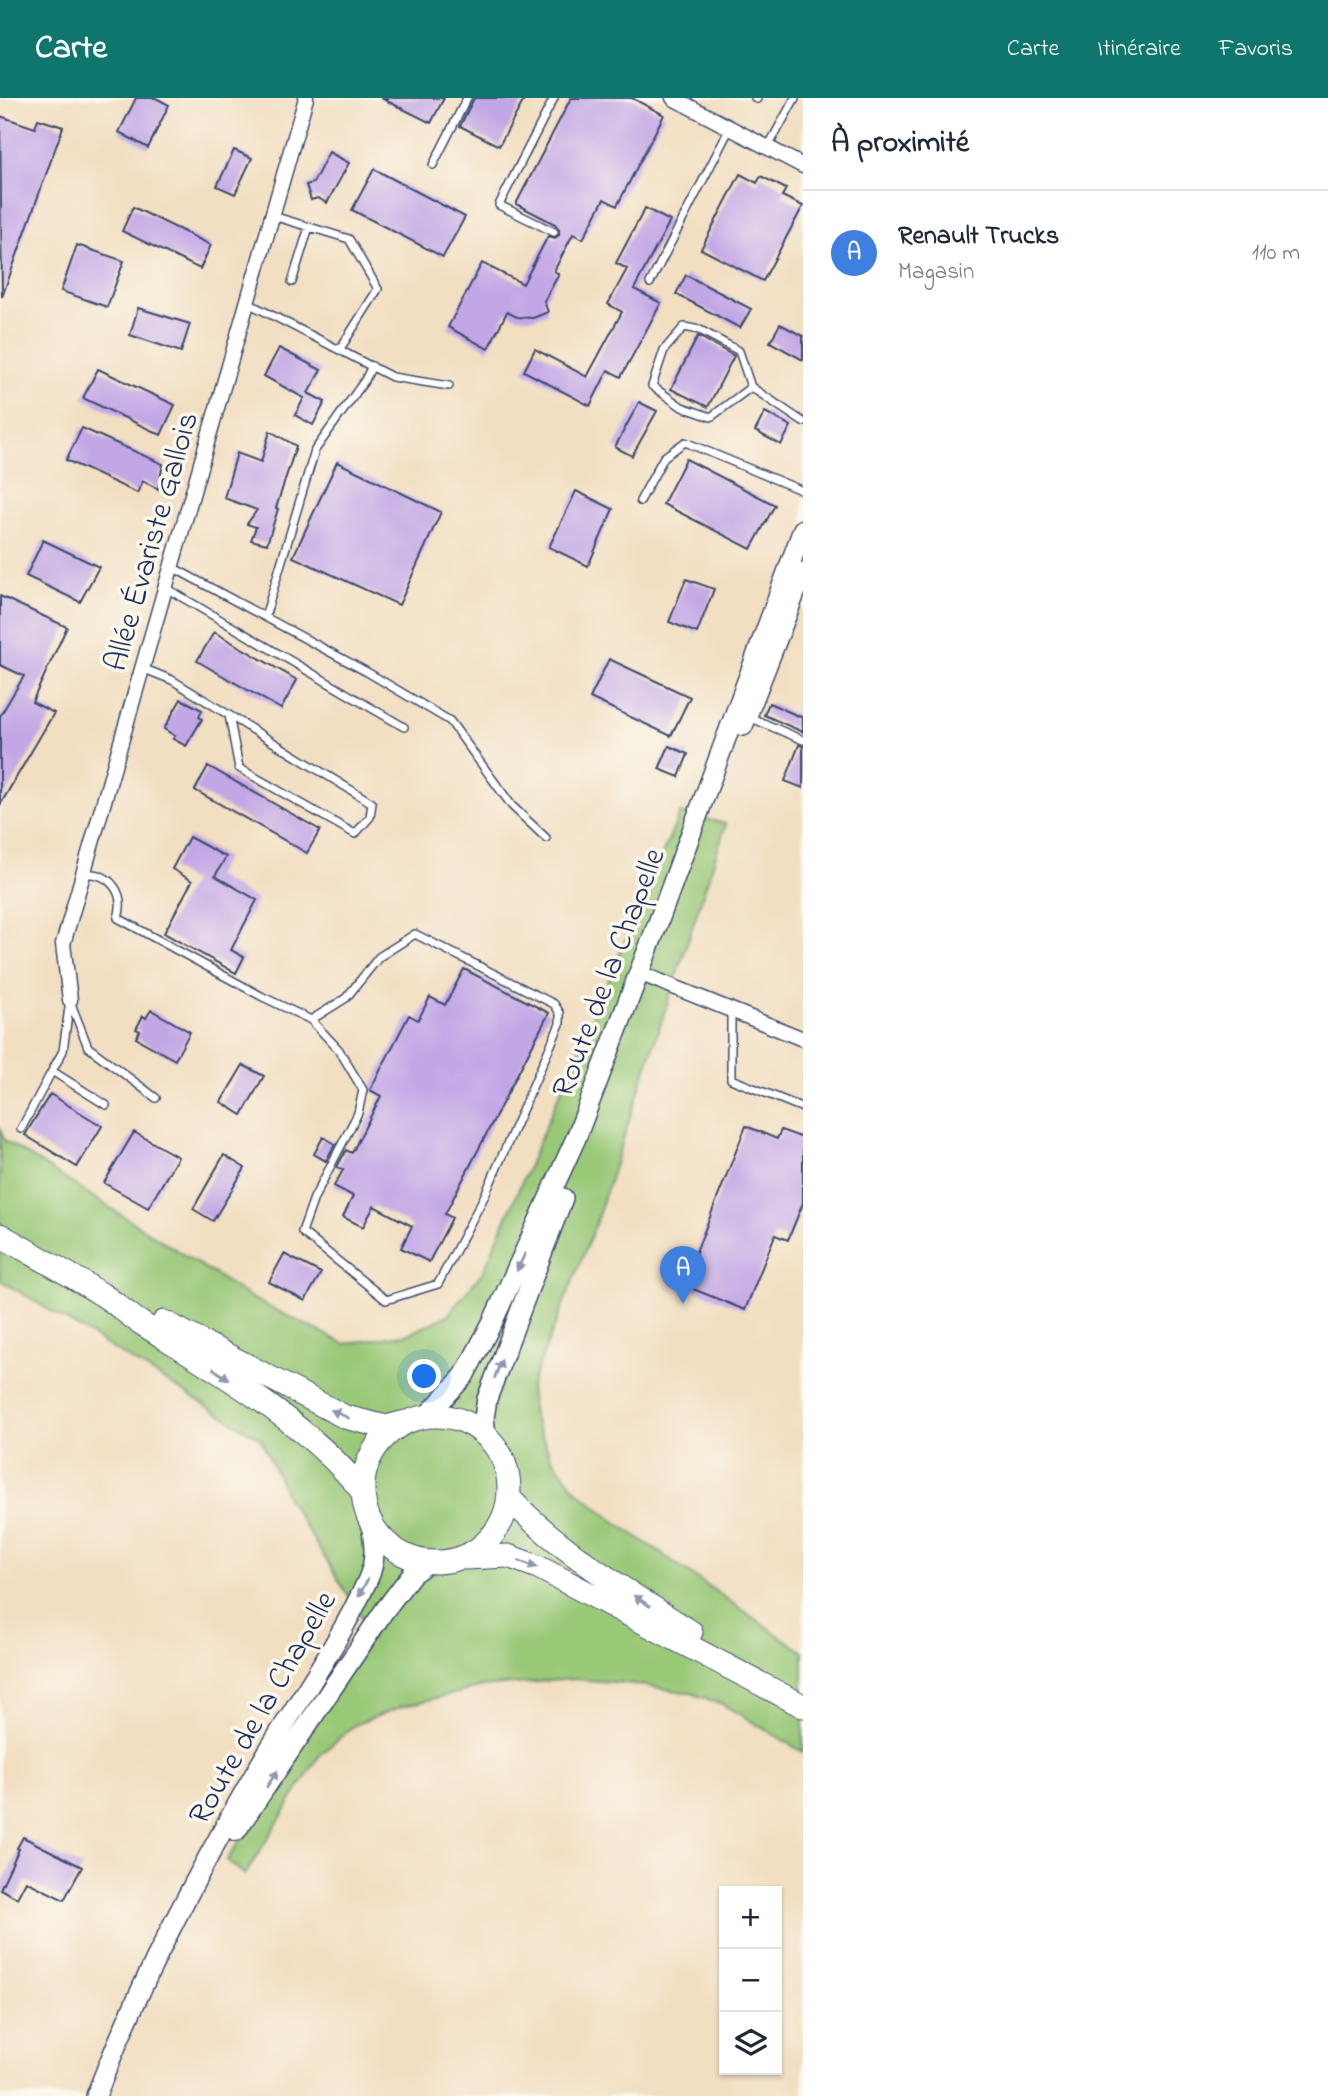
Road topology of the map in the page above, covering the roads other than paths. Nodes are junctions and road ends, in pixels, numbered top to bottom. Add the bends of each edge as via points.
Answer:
1 (306, 98) edge
2 (467, 98) edge
3 (554, 98) edge
4 (795, 98) edge
5 (682, 100) edge
6 (730, 128) junction
7 (768, 148) junction
8 (433, 165) dead end
9 (803, 166) edge
10 (272, 216) junction
11 (309, 228) junction
12 (554, 232) dead end
13 (292, 282) dead end
14 (650, 283) dead end
15 (247, 303) junction
16 (340, 349) junction
17 (372, 366) junction
18 (449, 386) dead end
19 (751, 387) junction
20 (803, 422) edge
21 (803, 491) edge
22 (640, 500) dead end
23 (803, 529) edge
24 (799, 549) edge
25 (172, 567) junction
26 (803, 573) edge
27 (166, 588) junction
28 (265, 617) junction
29 (142, 668) junction
30 (229, 715) junction
31 (747, 716) junction
32 (404, 727) dead end
33 (803, 740) edge
34 (546, 838) dead end
35 (84, 874) junction
36 (644, 975) junction
37 (70, 1000) junction
38 (731, 1010) junction
39 (311, 1020) junction
40 (803, 1039) edge
41 (52, 1071) junction
42 (156, 1098) dead end
43 (106, 1105) dead end
44 (803, 1108) edge
45 (21, 1129) dead end
46 (0, 1235) edge
47 (103, 1295) junction
48 (416, 1419) junction
49 (486, 1435) junction
50 (363, 1492) junction
51 (509, 1498) junction
52 (370, 1522) junction
53 (461, 1558) junction
54 (429, 1562) junction
55 (803, 1705) edge
56 (178, 1916) junction
57 (96, 2096) edge

1 - 10 street, Allée Évariste Gallois
2 - 8 lane
3 - 12 lane via 499,205
4 - 7 lane
5 - 6 street
6 - 7 street
6 - 14 lane
7 - 9 street
10 - 11 lane
10 - 15 street, Allée Évariste Gallois
11 - 13 lane
11 - 16 lane via 349,239 378,289
15 - 16 lane
15 - 25 street, Allée Évariste Gallois
16 - 17 lane
17 - 18 lane via 392,377
17 - 28 lane via 315,450
19 - 19 lane via 711,417 682,407 652,386 664,350 684,327 700,330 739,351
19 - 20 lane
21 - 22 lane via 685,442 664,457
23 - 24 main road, Route de la Chapelle
24 - 36 main road, Route de la Chapelle
25 - 27 street, Allée Évariste Gallois
25 - 28 lane
26 - 31 main road, Route de la Chapelle
27 - 29 street, Allée Évariste Gallois
27 - 32 lane
28 - 34 lane via 450,721 512,806
29 - 30 lane via 172,680
29 - 35 street, Allée Évariste Gallois
30 - 30 lane via 372,803 370,817 355,834 239,768
31 - 33 lane
31 - 36 main road, Route de la Chapelle
35 - 37 street, Allée Évariste Gallois via 63,944
35 - 39 lane via 98,875 117,889 121,903 118,918
36 - 38 street
36 -> 48 main road, Route de la Chapelle via 493,1321 464,1376
49 -> 36 main road, Route de la Chapelle via 486,1408 496,1374
37 - 41 lane via 63,1051
37 - 42 lane via 88,1047
38 - 40 street
38 - 44 lane via 731,1079
39 - 39 lane via 346,998 379,957 415,934 554,1004 560,1013 560,1024 484,1197 438,1284 386,1300 302,1231 358,1113 363,1090 339,1049
41 - 43 lane
41 - 45 lane
46 - 47 main road
48 -> 47 main road via 386,1427 345,1417 132,1305
47 -> 50 main road via 125,1314 270,1407 331,1458
48 - 49 main road via 449,1417
48 - 50 main road via 388,1434 374,1450 365,1470
49 - 51 main road via 508,1475
50 - 52 main road
51 - 53 main road via 493,1535
55 -> 51 main road via 570,1554
52 - 54 main road via 395,1549
52 -> 56 main road, Route de la Chapelle via 376,1553 369,1578
53 - 54 main road
53 -> 55 main road via 508,1556 538,1567
56 -> 54 main road, Route de la Chapelle via 384,1611 412,1574
56 - 57 main road, Route de la Chapelle via 116,2043

